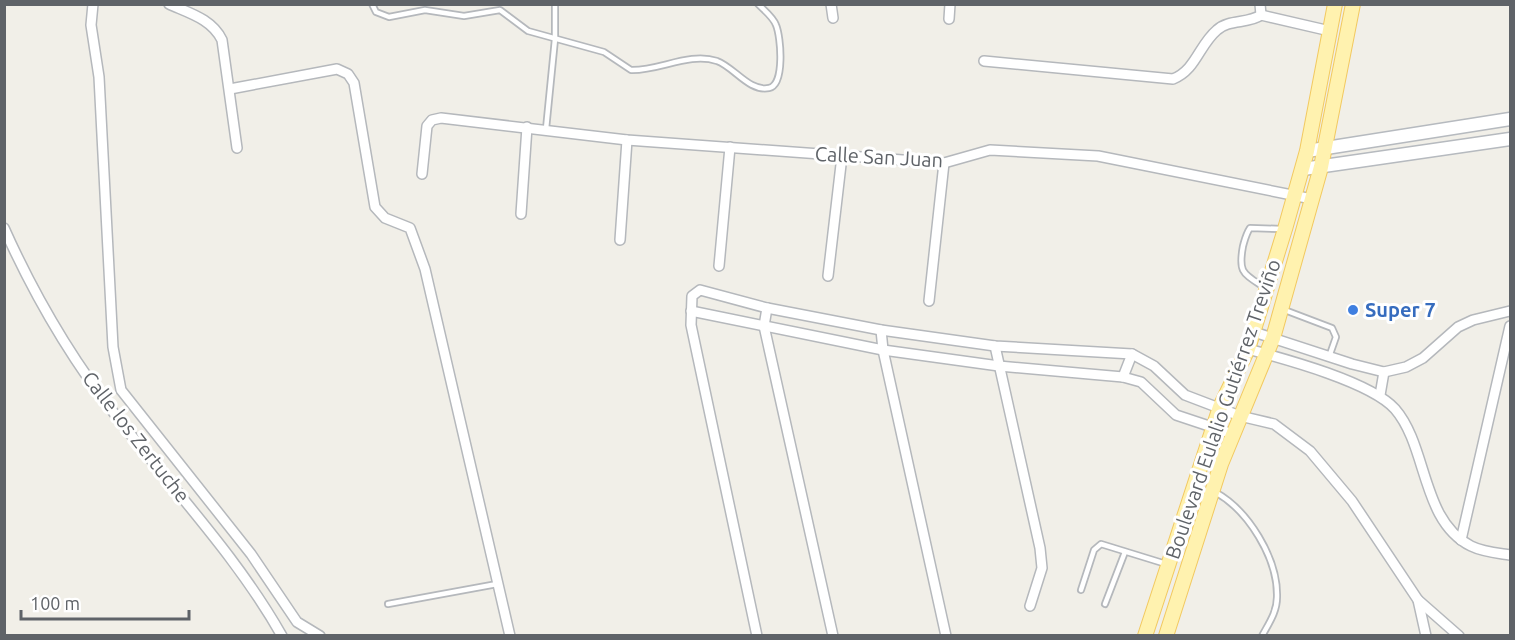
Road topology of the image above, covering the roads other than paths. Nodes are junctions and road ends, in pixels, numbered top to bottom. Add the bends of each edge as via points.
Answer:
1 (93, 4) edge
2 (169, 4) edge
3 (372, 4) edge
4 (555, 4) edge
5 (758, 4) edge
6 (831, 4) edge
7 (950, 4) edge
8 (1260, 4) edge
9 (1335, 4) edge
10 (1353, 4) edge
11 (1261, 15) junction
12 (832, 18) dead end
13 (949, 19) dead end
14 (1330, 31) junction
15 (555, 39) junction
16 (984, 61) dead end
17 (230, 89) junction
18 (1510, 119) edge
19 (527, 127) junction
20 (546, 129) junction
21 (1510, 139) edge
22 (627, 140) junction
23 (730, 147) junction
24 (237, 148) dead end
25 (1325, 149) junction
26 (1307, 151) junction
27 (842, 156) junction
28 (944, 163) junction
29 (1321, 167) junction
30 (1303, 169) junction
31 (422, 174) dead end
32 (1295, 196) junction
33 (1312, 199) junction
34 (521, 214) dead end
35 (4, 228) edge
36 (1285, 229) junction
37 (620, 240) dead end
38 (719, 266) dead end
39 (828, 276) dead end
40 (1267, 290) junction
41 (928, 301) dead end
42 (767, 308) junction
43 (1281, 309) junction
44 (1510, 310) edge
45 (691, 311) junction
46 (764, 326) junction
47 (1510, 326) edge
48 (881, 330) junction
49 (1254, 332) junction
50 (1273, 338) junction
51 (995, 346) junction
52 (1248, 349) junction
53 (883, 350) junction
54 (1132, 354) junction
55 (1267, 354) junction
56 (1329, 357) junction
57 (999, 366) junction
58 (1384, 372) junction
59 (1123, 377) junction
60 (1380, 395) junction
61 (1220, 407) junction
62 (1240, 416) junction
63 (1213, 427) junction
64 (1233, 434) junction
65 (1213, 491) junction
66 (1461, 540) junction
67 (1125, 552) junction
68 (1510, 555) edge
69 (1168, 565) junction
70 (497, 584) junction
71 (1081, 590) dead end
72 (1418, 600) junction
73 (388, 604) dead end
74 (1105, 604) dead end
75 (1030, 606) dead end
76 (282, 636) edge
77 (320, 636) edge
78 (510, 636) edge
79 (757, 636) edge
80 (832, 636) edge
81 (946, 636) edge
82 (1145, 636) edge
83 (1166, 636) edge
84 (1262, 636) edge
85 (1426, 636) edge
86 (1459, 636) edge

1 - 77 street via 91,25 99,77 113,347 121,390 251,554 297,622
2 - 17 street via 206,20 218,30
3 - 15 lane via 376,12 389,17 424,10 464,16 500,10 528,31
4 - 15 lane
5 - 15 lane via 778,33 779,79 769,88 749,83 712,60 631,70 604,52
6 - 12 street
7 - 13 street
8 - 11 street
9 - 14 main road, Boulevard Eulalio Gutiérrez Treviño
10 - 25 main road, Boulevard Eulalio Gutiérrez Treviño
11 - 14 street
11 - 16 street via 1223,25 1190,67 1173,79
14 - 26 main road, Boulevard Eulalio Gutiérrez Treviño
15 - 20 lane
17 - 24 street
17 - 70 street via 337,69 348,74 354,83 375,207 384,218 410,228 422,259
18 - 25 street
19 - 20 street, Calle San Juan
19 - 31 street, Calle San Juan via 432,120 427,126
19 - 34 street
20 - 22 street, Calle San Juan
21 - 29 street
22 - 23 street, Calle San Juan
22 - 37 street
23 - 27 street, Calle San Juan
23 - 38 street
25 - 26 street
25 - 29 main road, Boulevard Eulalio Gutiérrez Treviño
26 - 30 main road, Boulevard Eulalio Gutiérrez Treviño
27 - 28 street, Calle San Juan
27 - 39 street
28 - 32 street, Calle San Juan via 990,150 1098,156
28 - 41 street
29 - 30 street
29 - 33 main road, Boulevard Eulalio Gutiérrez Treviño
30 - 32 main road, Boulevard Eulalio Gutiérrez Treviño
32 - 33 street, Calle San Juan
32 - 36 main road, Boulevard Eulalio Gutiérrez Treviño
33 - 43 main road, Boulevard Eulalio Gutiérrez Treviño
35 - 76 street, Calle los Zertuche via 47,311 116,416 229,553
36 - 40 main road, Boulevard Eulalio Gutiérrez Treviño
36 - 40 lane via 1250,228 1246,234 1239,265 1243,273
40 - 49 main road, Boulevard Eulalio Gutiérrez Treviño
42 - 45 street via 700,290 692,296
42 - 46 street
42 - 48 street
43 - 50 main road, Boulevard Eulalio Gutiérrez Treviño
43 - 56 lane via 1332,328 1336,337
44 - 58 street via 1458,327 1423,358
45 - 46 street
45 - 79 street
46 - 53 street
46 - 80 street
47 - 66 street
48 - 51 street
48 - 53 street
49 - 50 street
49 - 52 main road, Boulevard Eulalio Gutiérrez Treviño
50 - 55 main road, Boulevard Eulalio Gutiérrez Treviño
50 - 56 street
51 - 54 street
51 - 57 street
52 - 55 street
52 - 61 main road, Boulevard Eulalio Gutiérrez Treviño
53 - 57 street
53 - 81 street
54 - 59 street
54 - 61 street via 1154,366 1185,395
55 - 60 street
55 - 62 main road, Boulevard Eulalio Gutiérrez Treviño
56 - 58 street
57 - 59 street
57 - 75 street via 1040,548 1042,568
58 - 60 street
59 - 63 street via 1141,382 1176,415
60 - 66 street via 1406,423 1439,512
61 - 62 street
61 - 63 main road, Boulevard Eulalio Gutiérrez Treviño
62 - 64 main road, Boulevard Eulalio Gutiérrez Treviño
62 - 72 street via 1274,424 1310,451 1352,501
63 - 64 street
63 - 69 main road, Boulevard Eulalio Gutiérrez Treviño
64 - 65 main road, Boulevard Eulalio Gutiérrez Treviño
65 - 83 main road, Boulevard Eulalio Gutiérrez Treviño
65 - 84 lane via 1242,511 1266,551 1277,597 1274,615
66 - 68 street via 1486,551
67 - 69 lane
67 - 71 lane via 1105,544 1097,546
67 - 74 lane
69 - 82 main road, Boulevard Eulalio Gutiérrez Treviño
70 - 73 lane
70 - 78 street
72 - 85 street
72 - 86 street

